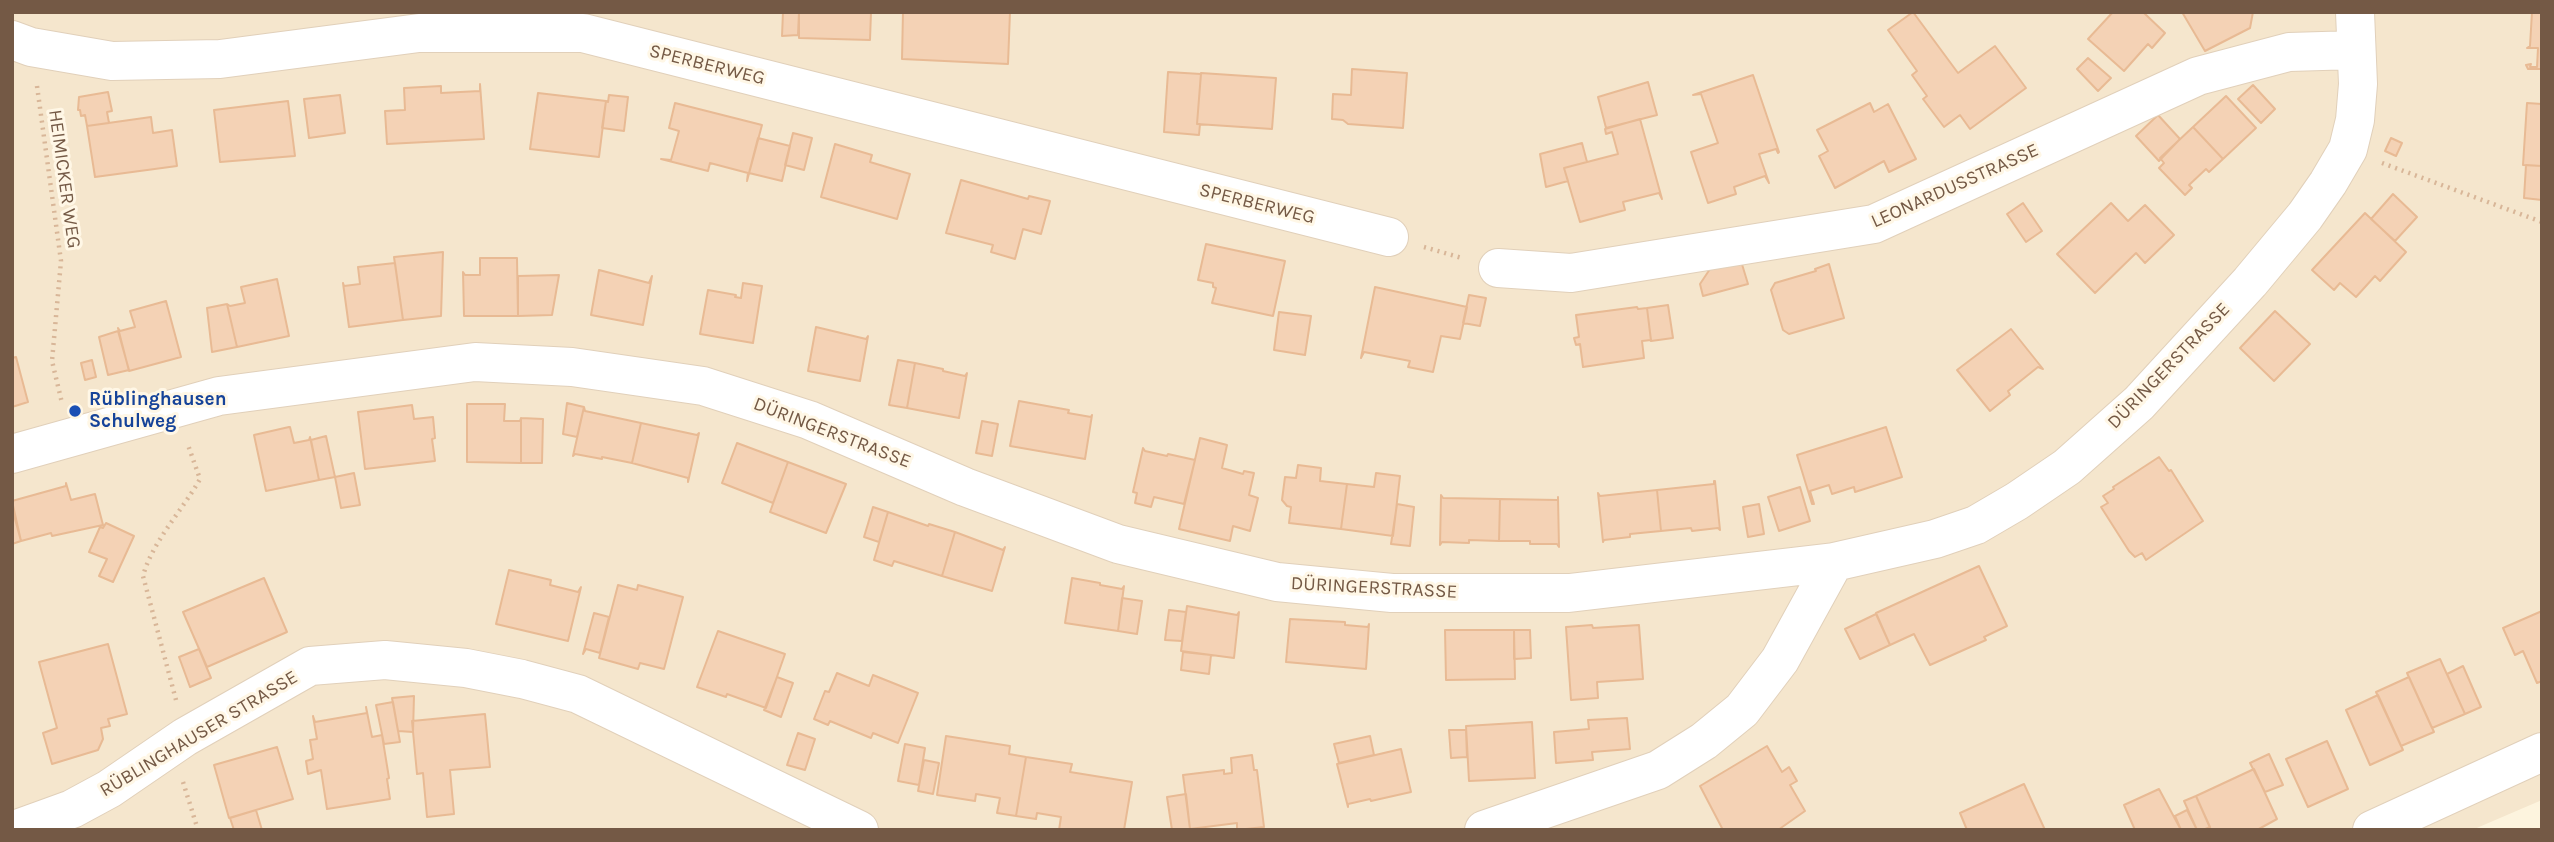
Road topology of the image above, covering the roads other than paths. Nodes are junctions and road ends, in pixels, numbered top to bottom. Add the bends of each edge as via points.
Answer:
1 (2355, 12) edge
2 (22, 43) edge
3 (2356, 50) junction
4 (1389, 237) road end
5 (1498, 268) road end
6 (12, 454) edge
7 (1834, 562) junction
8 (2542, 752) edge
9 (14, 830) edge
10 (859, 830) edge
11 (1484, 830) edge
12 (2372, 830) edge

1 - 3 street, DÜRINGERSTRASSE
2 - 4 street, SPERBERWEG via 112,61 220,59 419,33 583,33
3 - 5 street, LEONARDUSSTRASSE via 2289,52 2198,76 1874,224 1571,273
3 - 7 street, DÜRINGERSTRASSE via 2355,120 2348,149 2328,183 2249,282 2139,403 2067,467 1976,525
6 - 7 street, DÜRINGERSTRASSE via 219,396 475,362 572,367 703,386 809,420 965,487 1118,544 1277,582 1392,593 1569,593
7 - 11 street via 1780,660 1742,710 1704,741 1658,770
8 - 12 street
9 - 10 street, RÜBLINGHAUSER STRASSE via 72,809 109,789 177,743 310,666 385,660 466,668 578,694

